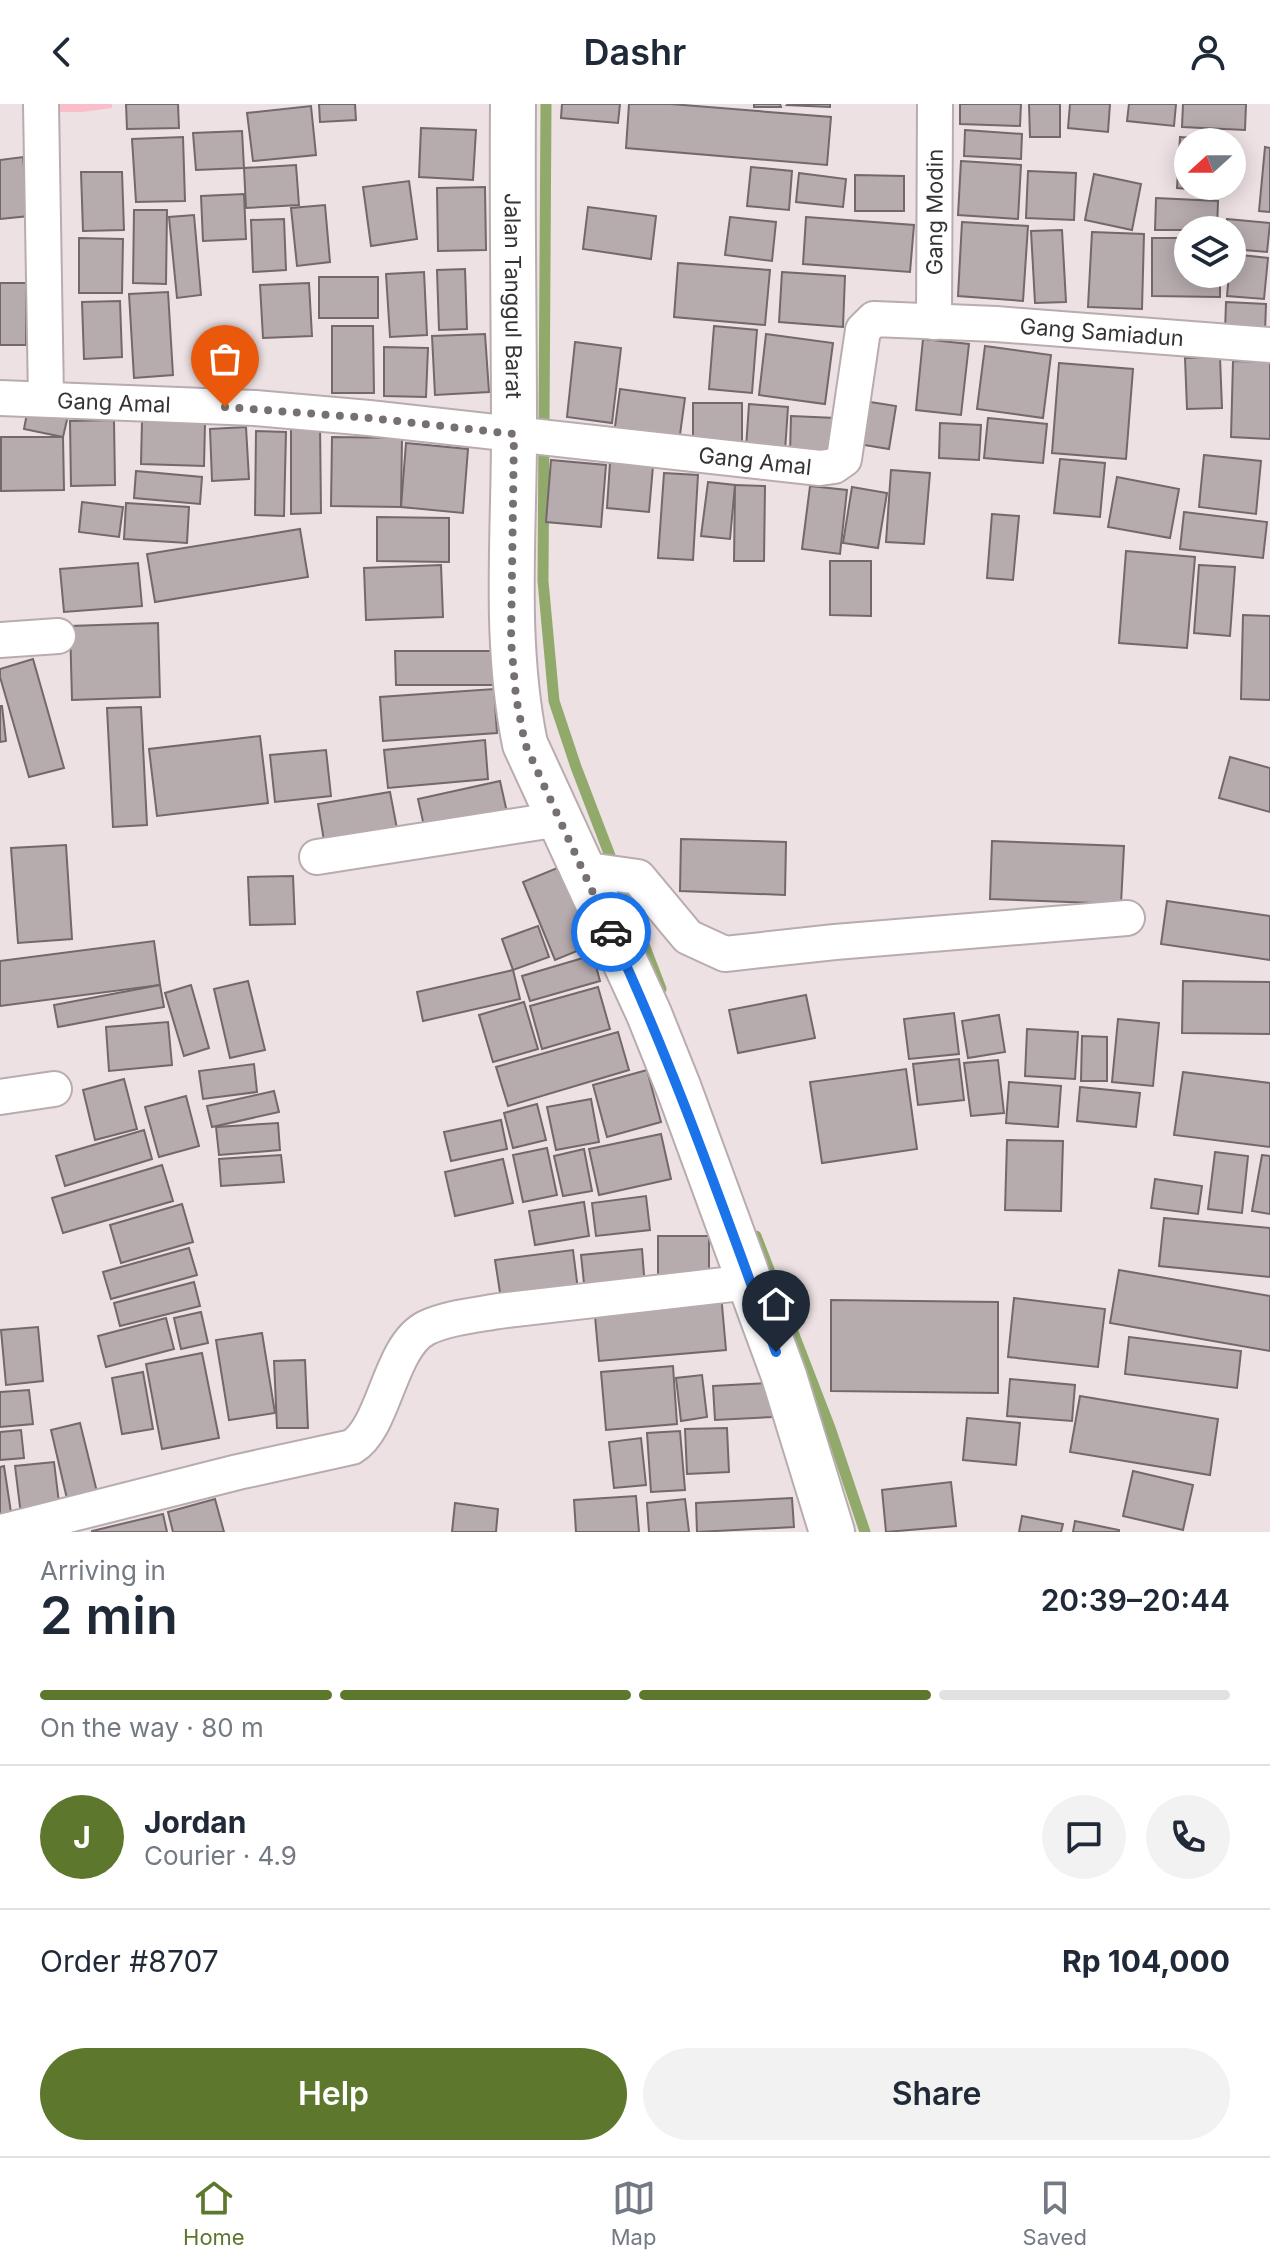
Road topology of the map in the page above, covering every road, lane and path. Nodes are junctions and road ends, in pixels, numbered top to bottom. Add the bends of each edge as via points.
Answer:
1 (41, 104) edge
2 (513, 104) edge
3 (935, 104) edge
4 (934, 322) junction
5 (1270, 345) edge
6 (0, 398) edge
7 (46, 399) junction
8 (530, 436) junction
9 (58, 636) dead end
10 (0, 640) edge
11 (560, 819) junction
12 (317, 857) dead end
13 (590, 870) junction
14 (1127, 918) dead end
15 (54, 1089) dead end
16 (0, 1097) edge
17 (750, 1282) junction
18 (1, 1532) edge
19 (832, 1532) edge

1 - 7 street
2 - 8 street, Jalan Tanggul Barat
3 - 4 street, Gang Modin
4 - 5 street, Gang Samiadun
4 - 8 street, Gang Amal via 874,319 863,330 844,459 834,466
6 - 7 street, Gang Amal
7 - 8 street, Gang Amal via 255,408
8 - 11 street, Jalan Tanggul Barat via 511,641 525,744
9 - 10 street
11 - 12 street
11 - 13 street, Jalan Tanggul Barat
13 - 14 street via 638,877 688,937 725,954
13 - 17 street, Jalan Tanggul Barat
15 - 16 street
17 - 18 street via 499,1311 424,1329 396,1367 368,1432 352,1447
17 - 19 street, Jalan Tanggul Barat

